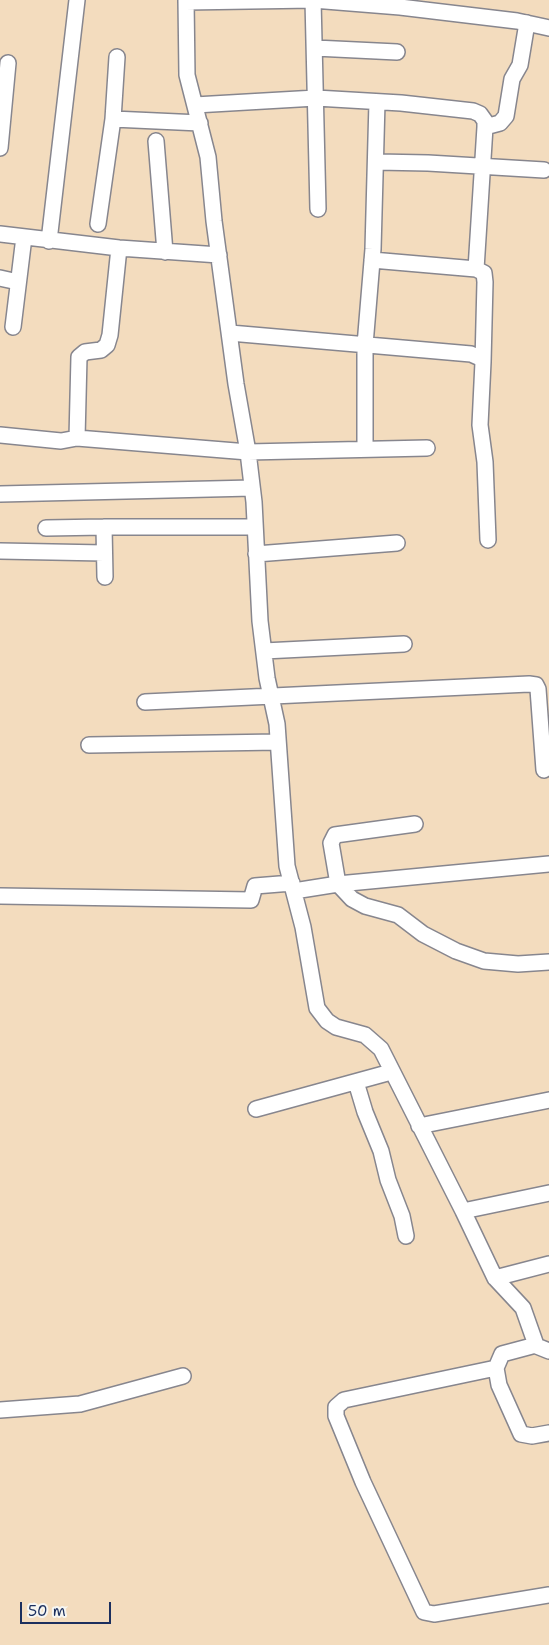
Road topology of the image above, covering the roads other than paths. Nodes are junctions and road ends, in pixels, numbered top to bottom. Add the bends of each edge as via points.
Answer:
1 (77, 0) edge
2 (313, 0) edge
3 (186, 1) edge
4 (527, 24) junction
5 (549, 28) edge
6 (315, 48) junction
7 (397, 52) dead end
8 (117, 57) dead end
9 (8, 63) dead end
10 (316, 98) junction
11 (377, 102) junction
12 (196, 105) junction
13 (113, 119) junction
14 (200, 123) junction
15 (485, 127) junction
16 (156, 141) dead end
17 (0, 148) edge
18 (376, 162) junction
19 (483, 168) junction
20 (544, 170) dead end
21 (318, 209) dead end
22 (98, 224) dead end
23 (0, 234) edge
24 (24, 238) junction
25 (49, 240) junction
26 (119, 248) junction
27 (164, 252) junction
28 (219, 255) junction
29 (372, 260) junction
30 (476, 268) junction
31 (0, 278) edge
32 (18, 282) junction
33 (13, 327) dead end
34 (230, 333) junction
35 (365, 345) junction
36 (483, 362) junction
37 (0, 435) edge
38 (77, 438) junction
39 (427, 448) dead end
40 (365, 449) junction
41 (248, 452) junction
42 (252, 488) junction
43 (0, 494) edge
44 (104, 527) junction
45 (254, 527) junction
46 (46, 528) dead end
47 (488, 540) dead end
48 (397, 543) dead end
49 (0, 551) edge
50 (104, 553) junction
51 (256, 554) junction
52 (105, 576) dead end
53 (404, 644) dead end
54 (264, 651) junction
55 (271, 698) junction
56 (145, 702) dead end
57 (544, 706) edge
58 (278, 742) junction
59 (89, 745) dead end
60 (544, 770) dead end
61 (415, 824) dead end
62 (549, 864) edge
63 (338, 884) junction
64 (293, 887) junction
65 (0, 896) edge
66 (549, 962) edge
67 (391, 1072) junction
68 (356, 1082) junction
69 (549, 1100) edge
70 (256, 1109) dead end
71 (420, 1126) junction
72 (549, 1193) edge
73 (463, 1211) junction
74 (406, 1236) dead end
75 (549, 1264) edge
76 (495, 1278) junction
77 (534, 1344) junction
78 (549, 1351) edge
79 (496, 1368) junction
80 (183, 1376) dead end
81 (0, 1410) edge
82 (549, 1433) edge
83 (549, 1595) edge

1 - 25 street
2 - 3 street
2 - 4 street
2 - 6 street
3 - 12 street via 187,76
4 - 5 street
4 - 15 street via 506,116 500,123
6 - 7 street
6 - 10 street
8 - 13 street
9 - 17 street
10 - 11 street
10 - 12 street
10 - 21 street
11 - 15 street via 473,111 485,120
11 - 18 street
12 - 14 street
13 - 14 street
13 - 22 street
14 - 28 street via 208,157
15 - 19 street
16 - 27 street
18 - 19 street
18 - 29 street
19 - 20 street
19 - 30 street
23 - 24 street
24 - 25 street
24 - 32 street
25 - 26 street
26 - 27 street
26 - 38 street via 107,345 79,357
27 - 28 street
28 - 34 street
29 - 30 street
29 - 35 street
30 - 36 street via 484,273 485,282
31 - 32 street
32 - 33 street
34 - 35 street
34 - 41 street
35 - 36 street via 471,354
35 - 40 street
36 - 47 street via 480,426
37 - 38 street via 61,441
38 - 41 street
39 - 40 street
40 - 41 street
41 - 42 street
42 - 43 street
42 - 45 street
44 - 45 street
44 - 46 street
44 - 50 street
45 - 51 street
48 - 51 street
49 - 50 street
50 - 52 street
51 - 54 street
53 - 54 street
54 - 55 street
55 - 56 street
55 - 57 street via 529,684 536,685
55 - 58 street
57 - 60 street
58 - 59 street
58 - 64 street via 287,866
61 - 63 street via 335,835 331,844
62 - 63 street
63 - 64 street
63 - 66 street via 365,906 398,914 423,934 456,951 484,961
64 - 65 street via 255,886 251,900
64 - 67 street via 320,1014 336,1027 372,1039 381,1049
67 - 68 street
67 - 71 street
68 - 70 street
68 - 74 street
69 - 71 street
71 - 73 street
72 - 73 street
73 - 76 street
75 - 76 street
76 - 77 street via 523,1308
77 - 78 street
77 - 79 street via 502,1354
79 - 82 street via 499,1385 521,1434
79 - 83 street via 344,1400 336,1407 336,1416 424,1612 434,1614
80 - 81 street via 80,1404

